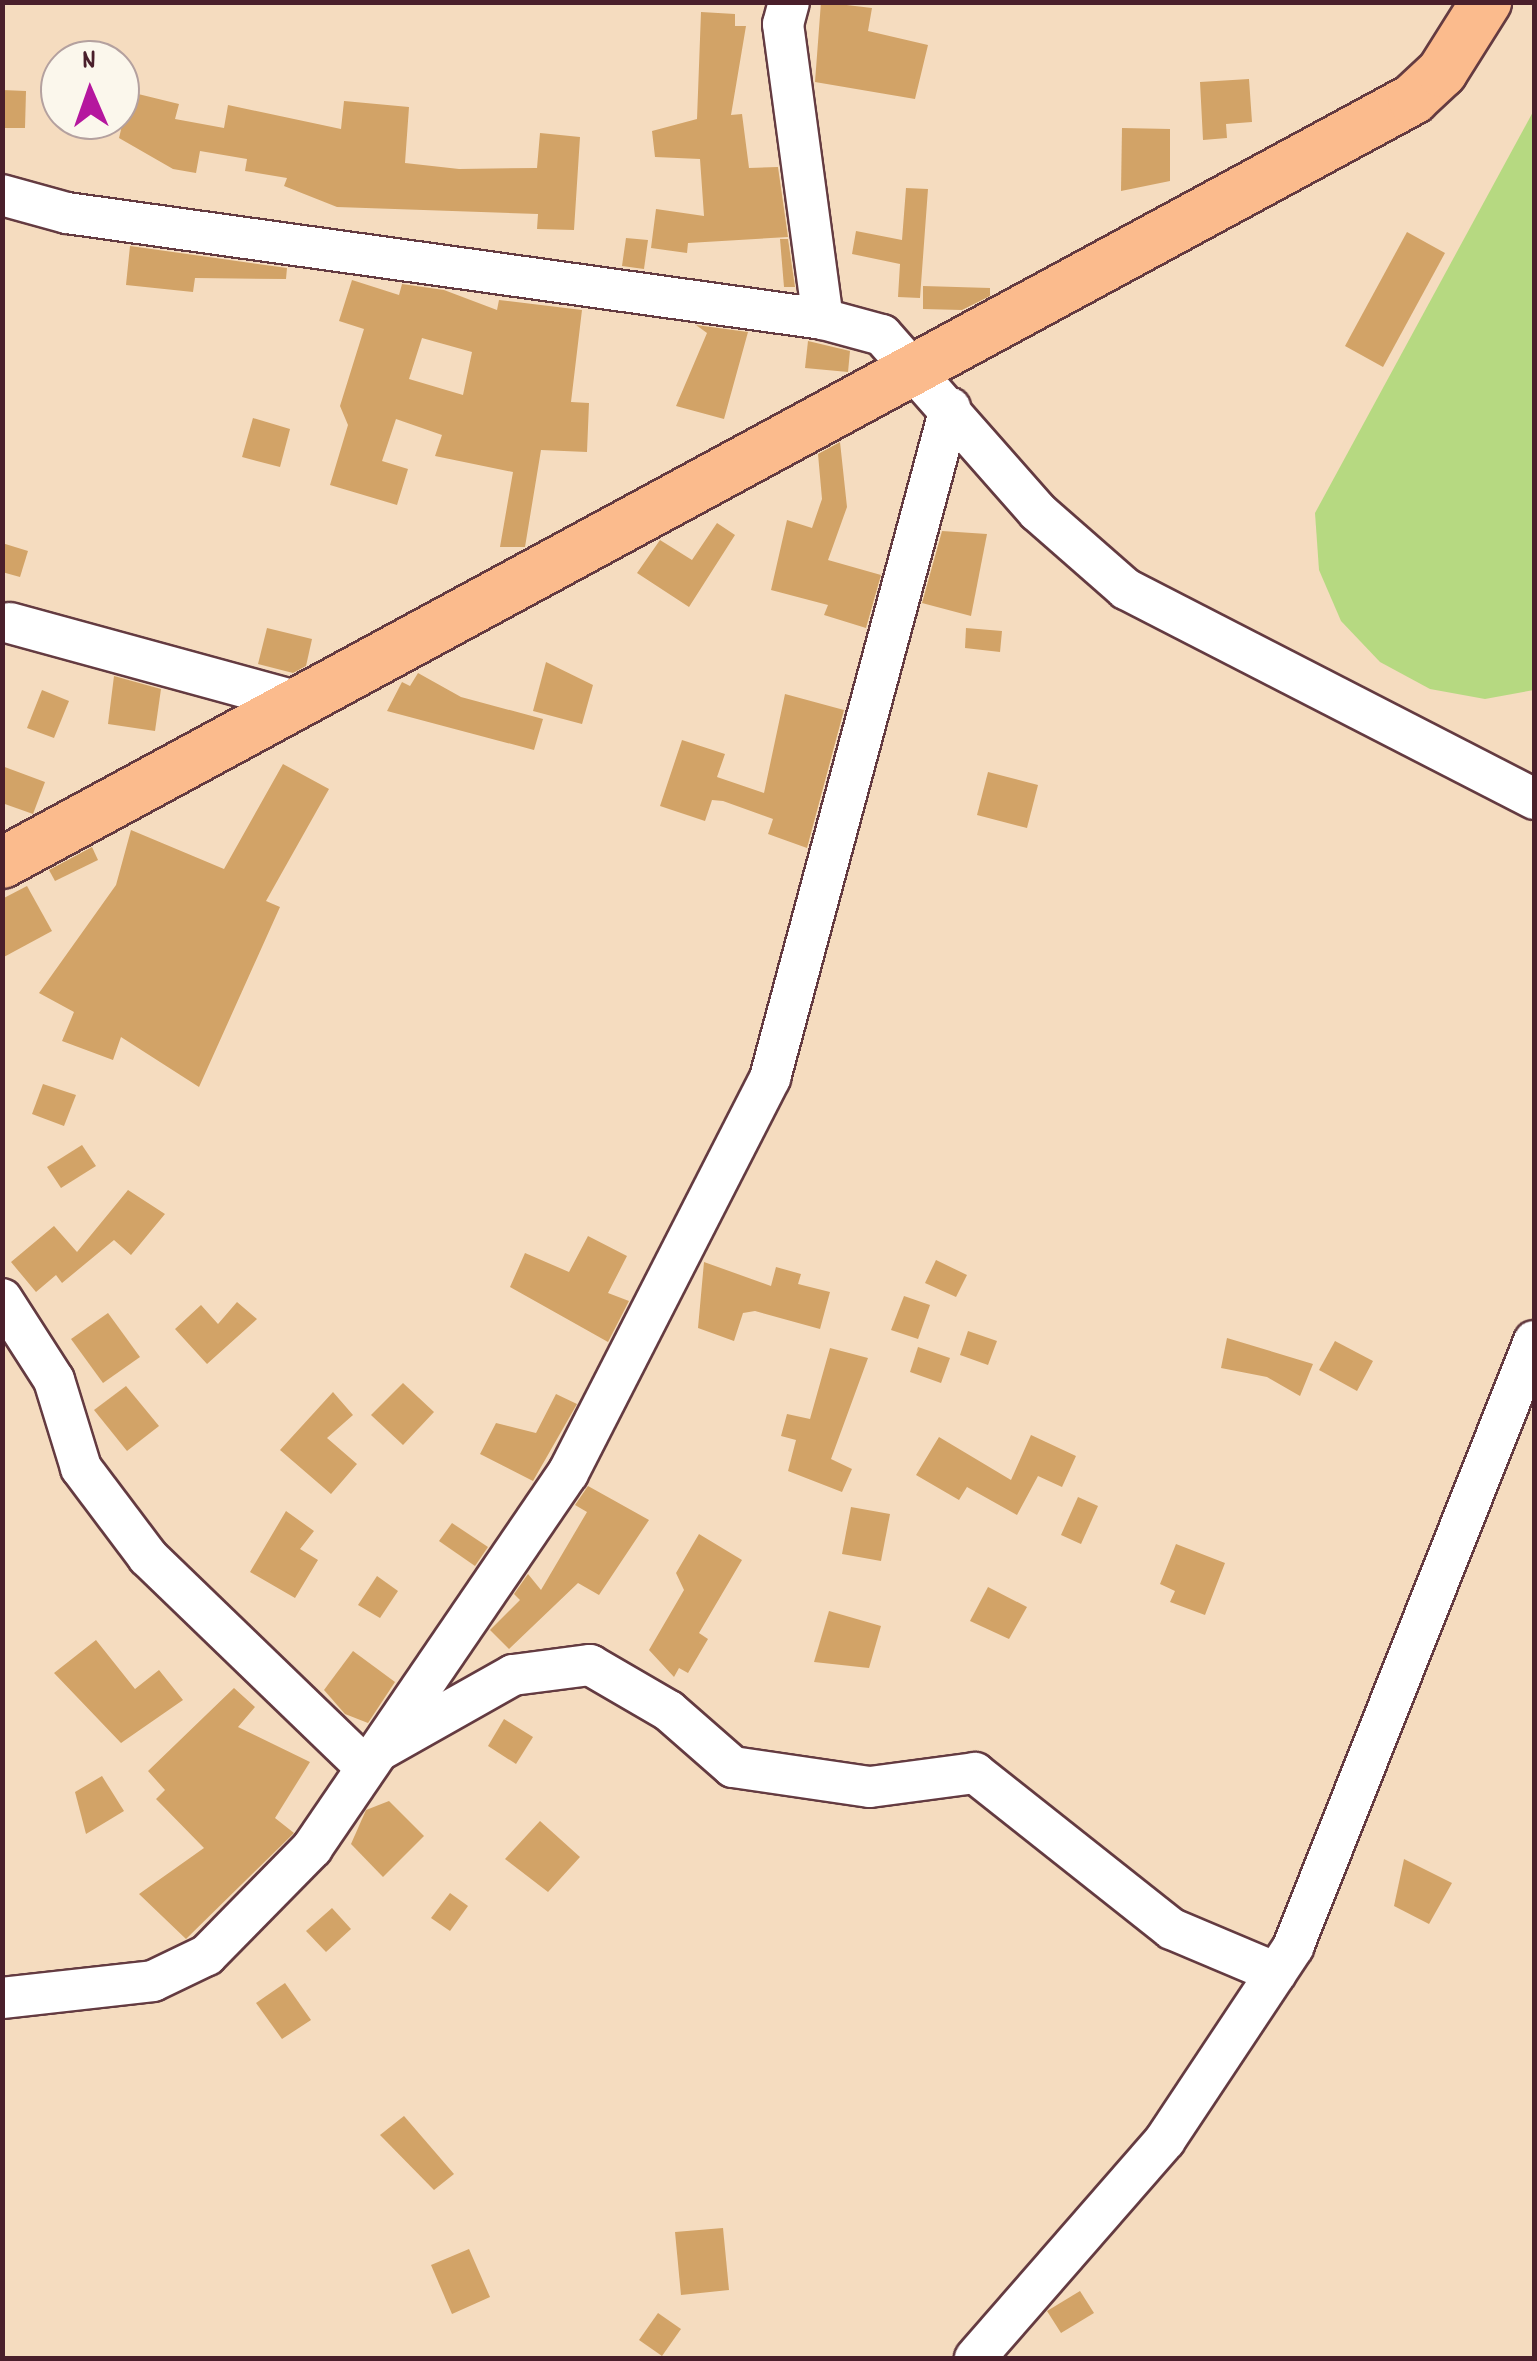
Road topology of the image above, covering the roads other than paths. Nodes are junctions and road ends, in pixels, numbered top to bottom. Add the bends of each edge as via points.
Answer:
1 (789, 2) edge
2 (1486, 2) edge
3 (2, 195) edge
4 (822, 319) junction
5 (914, 369) junction
6 (950, 408) junction
7 (5, 630) edge
8 (296, 701) junction
9 (1534, 799) edge
10 (2, 863) edge
11 (2, 1298) edge
12 (1534, 1341) edge
13 (365, 1761) junction
14 (1276, 1973) junction
15 (2, 1998) edge
16 (975, 2358) edge

1 - 4 street via 783,24
2 - 5 main road via 1442,72 1412,99
3 - 4 street via 67,213
4 - 5 street via 882,336
5 - 6 street
5 - 8 main road
6 - 9 street via 1038,512 1126,589
6 - 13 street via 770,1078 568,1473
7 - 8 street
8 - 10 main road
11 - 13 street via 54,1380 81,1468 148,1557
12 - 14 street
13 - 14 street via 513,1675 590,1665 669,1712 733,1766 870,1787 975,1772 1172,1929
13 - 15 street via 312,1848 207,1955 153,1980
14 - 16 street via 1165,2140

